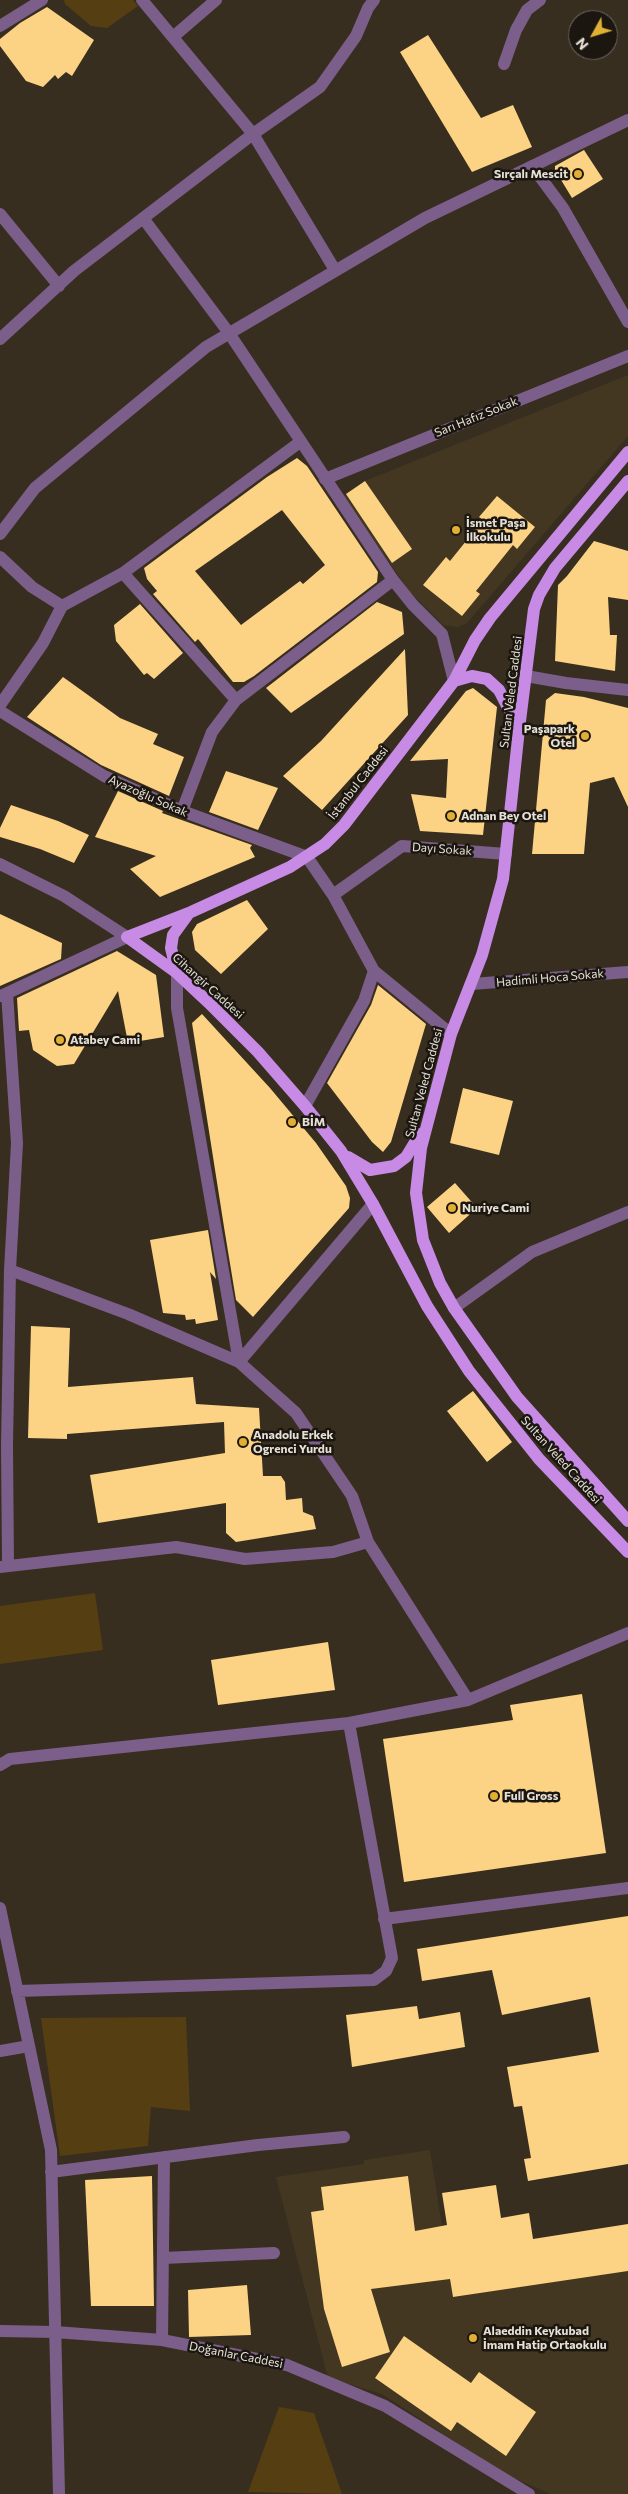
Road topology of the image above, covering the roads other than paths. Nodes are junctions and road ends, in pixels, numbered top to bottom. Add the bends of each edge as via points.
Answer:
1 (42, 0) edge
2 (142, 0) edge
3 (216, 0) edge
4 (374, 0) edge
5 (540, 0) edge
6 (0, 26) edge
7 (173, 37) junction
8 (504, 64) dead end
9 (628, 120) edge
10 (253, 134) junction
11 (532, 166) junction
12 (0, 214) edge
13 (143, 218) junction
14 (335, 270) junction
15 (59, 286) junction
16 (628, 322) edge
17 (228, 333) junction
18 (0, 339) edge
19 (628, 356) edge
20 (300, 442) junction
21 (628, 452) edge
22 (325, 480) junction
23 (628, 481) edge
24 (0, 534) edge
25 (0, 557) edge
26 (123, 573) junction
27 (393, 580) junction
28 (62, 606) junction
29 (526, 676) junction
30 (454, 681) junction
31 (628, 690) edge
32 (236, 700) junction
33 (0, 705) edge
34 (0, 711) edge
35 (519, 729) junction
36 (182, 811) junction
37 (506, 854) junction
38 (307, 857) junction
39 (0, 864) edge
40 (332, 894) junction
41 (191, 912) junction
42 (128, 937) junction
43 (374, 971) junction
44 (628, 972) edge
45 (177, 973) junction
46 (472, 984) junction
47 (4, 995) edge
48 (450, 1034) junction
49 (305, 1106) junction
50 (429, 1116) junction
51 (341, 1151) junction
52 (373, 1204) junction
53 (628, 1212) edge
54 (6, 1236) edge
55 (10, 1270) junction
56 (454, 1308) junction
57 (239, 1362) junction
58 (628, 1520) edge
59 (368, 1542) junction
60 (628, 1552) edge
61 (4, 1566) edge
62 (628, 1633) edge
63 (468, 1700) junction
64 (349, 1723) junction
65 (0, 1765) edge
66 (628, 1888) edge
67 (0, 1908) edge
68 (384, 1920) junction
69 (17, 1991) junction
70 (29, 2046) junction
71 (0, 2051) edge
72 (344, 2137) dead end
73 (164, 2157) junction
74 (51, 2172) junction
75 (274, 2252) dead end
76 (163, 2258) junction
77 (0, 2331) edge
78 (55, 2332) junction
79 (162, 2340) junction
80 (59, 2494) edge
81 (529, 2494) edge

1 - 6 street
2 - 7 street
3 - 7 street
4 - 10 street via 356,36 320,87
5 - 8 street via 527,10 519,24
7 - 10 street
9 - 11 street
10 - 13 street
10 - 14 street
11 - 14 street via 426,218
11 - 16 street via 563,208
12 - 15 street
13 - 15 street
13 - 17 street
14 - 17 street
15 - 18 street
17 - 20 street
17 - 24 street via 206,347 36,488
19 - 22 street, Sarı Hafız Sokak
20 - 22 street
20 - 26 street
21 - 30 main road, İstanbul Caddesi via 490,618
22 - 27 street
23 - 29 main road, Sultan Veled Caddesi via 544,582 534,609
25 - 28 street via 32,587
26 - 28 street
26 - 32 street
27 - 30 street via 442,634
27 - 32 street
28 - 33 street via 43,643
29 - 31 street
29 - 35 main road, Sultan Veled Caddesi
30 - 35 main road via 472,676 487,679 510,707
30 - 38 main road, İstanbul Caddesi via 344,825
32 - 36 street via 212,732
34 - 36 street, Ayazoğlu Sokak via 104,776
35 - 37 main road, Sultan Veled Caddesi
36 - 38 street, Ayazoğlu Sokak
37 - 40 street, Dayı Sokak via 402,846
37 - 46 main road, Sultan Veled Caddesi via 498,903
38 - 40 street
38 - 41 main road, İstanbul Caddesi
39 - 42 street, Cihangir Caddesi via 64,896
40 - 43 street
41 - 42 main road, İstanbul Caddesi
41 - 45 main road via 173,934 171,948
42 - 45 main road, Cihangir Caddesi
42 - 47 street, İstanbul Caddesi
43 - 48 street
43 - 49 street via 364,1001
44 - 46 street, Hadimli Hoca Sokak
45 - 49 main road, Cihangir Caddesi via 252,1046
45 - 57 street via 177,1008
46 - 48 main road, Sultan Veled Caddesi
47 - 54 street via 17,1143
48 - 50 main road, Sultan Veled Caddesi
49 - 51 main road, Cihangir Caddesi
50 - 51 main road via 416,1143 394,1166 370,1170
50 - 56 main road, Sultan Veled Caddesi via 417,1170 419,1219 429,1260
51 - 52 main road, Sultan Veled Caddesi
52 - 57 street
52 - 60 main road, Sultan Veled Caddesi via 427,1306 469,1371 539,1459
53 - 56 street via 532,1252
54 - 55 street
55 - 57 street via 128,1314
55 - 61 street
56 - 58 main road, Sultan Veled Caddesi via 517,1397
57 - 59 street via 296,1413 352,1496
59 - 61 street via 334,1552 245,1559 176,1547
59 - 63 street
62 - 63 street
63 - 64 street
64 - 65 street via 10,1759
64 - 68 street
66 - 68 street
67 - 69 street
68 - 69 street via 392,1958 386,1971 374,1980
69 - 70 street
70 - 71 street
70 - 74 street via 51,2150
72 - 73 street via 258,2144
73 - 74 street
73 - 76 street
74 - 78 street
75 - 76 street
76 - 79 street
77 - 78 street, Doğanlar Caddesi
78 - 79 street, Doğanlar Caddesi
78 - 80 street
79 - 81 street, Doğanlar Caddesi via 287,2365 376,2402

